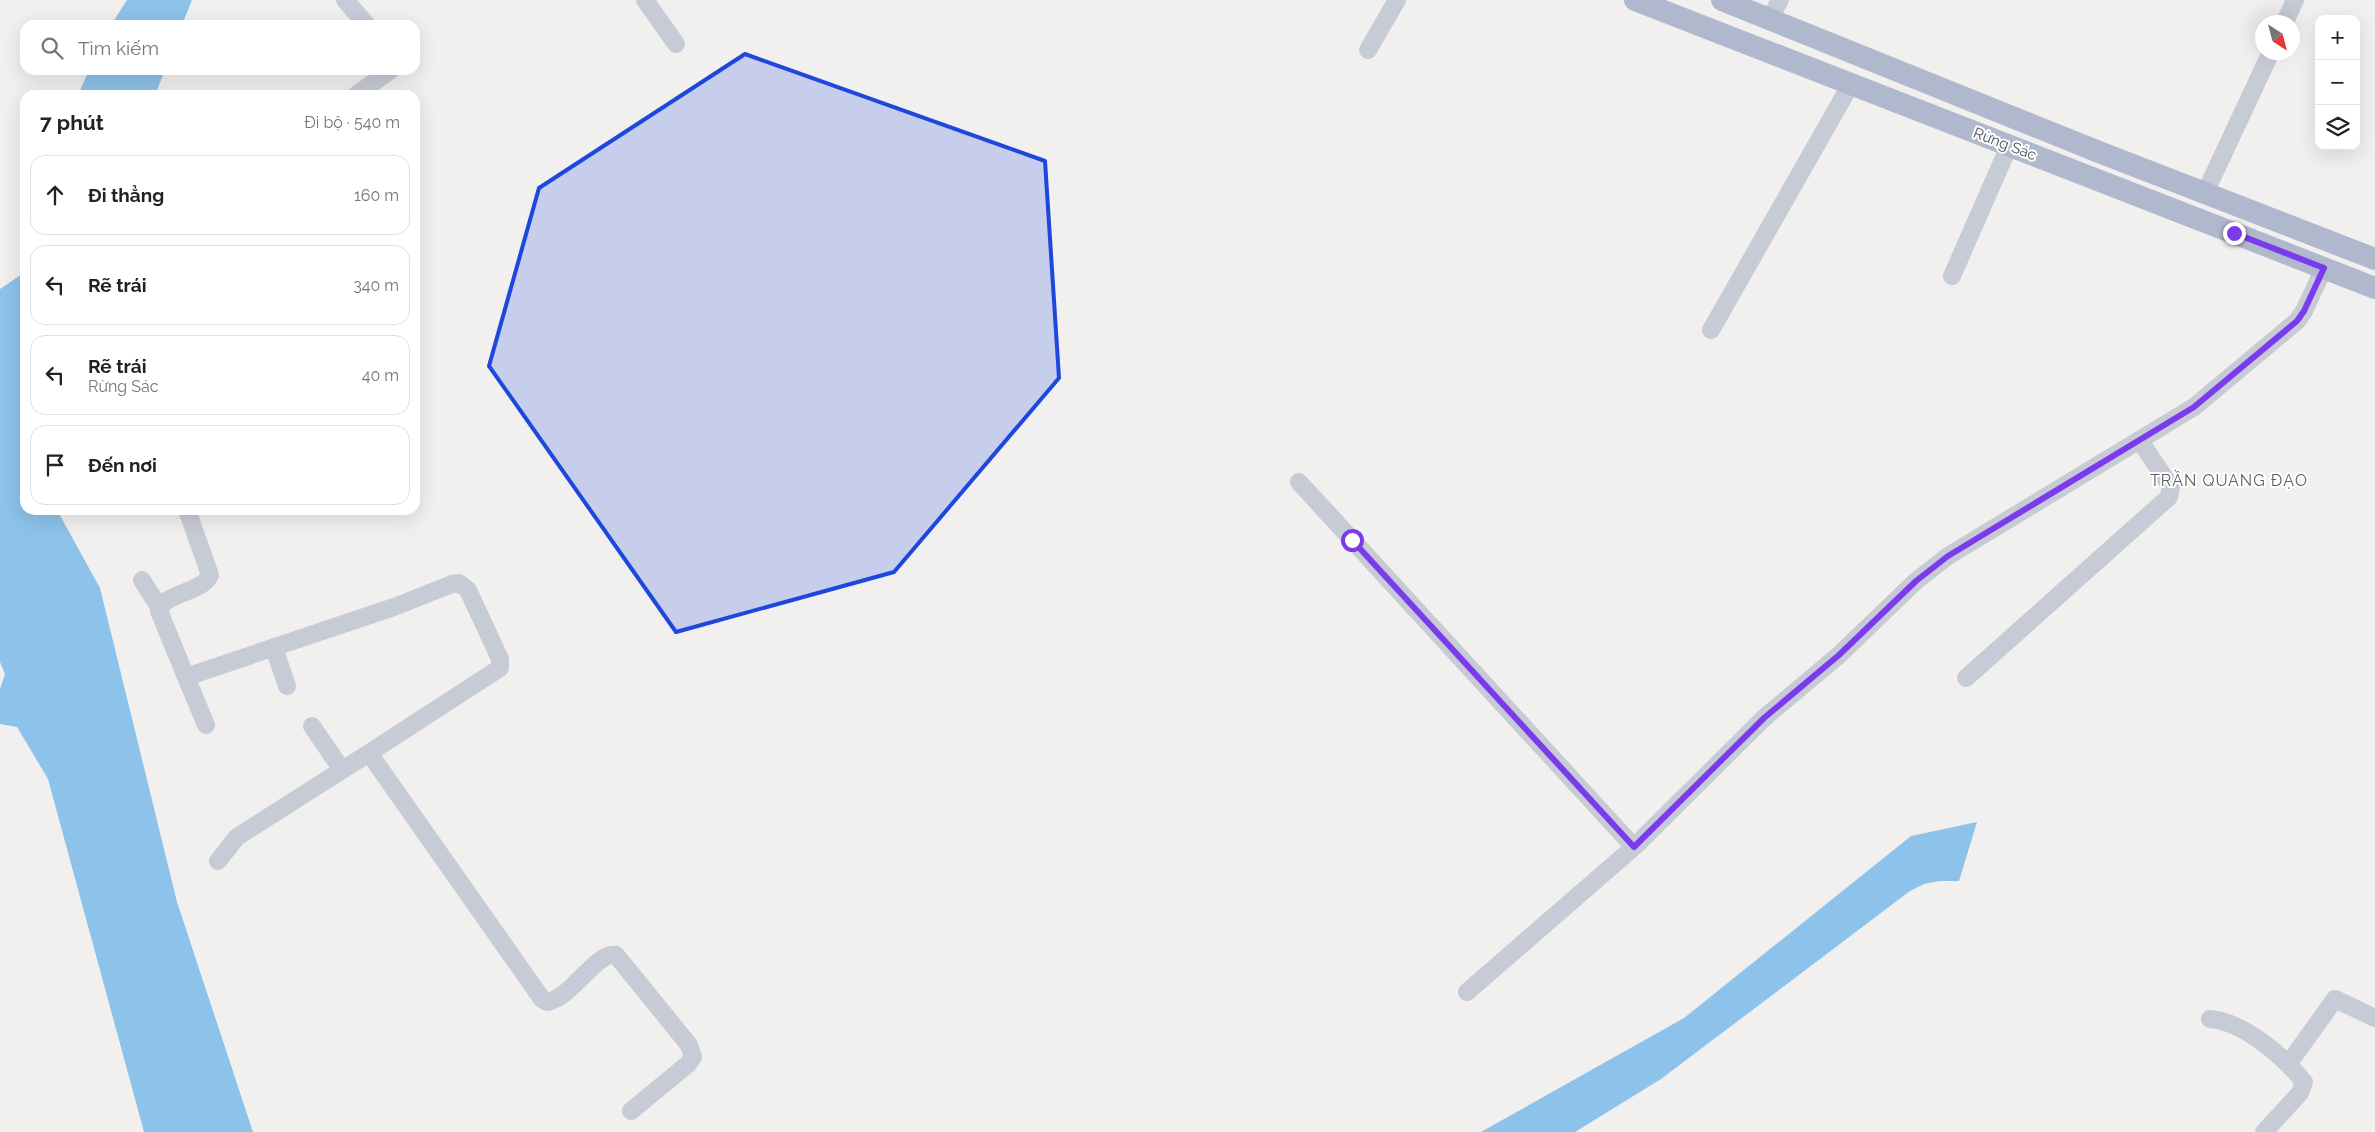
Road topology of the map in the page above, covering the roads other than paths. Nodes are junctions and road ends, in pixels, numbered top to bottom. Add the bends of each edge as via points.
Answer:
1 (645, 0) edge
2 (1397, 0) edge
3 (1635, 0) edge
4 (1722, 0) edge
5 (2296, 0) edge
6 (348, 1) edge
7 (1775, 9) edge
8 (2288, 15) edge
9 (363, 20) edge
10 (676, 44) dead end
11 (1368, 50) dead end
12 (2267, 60) edge
13 (384, 75) edge
14 (1851, 84) junction
15 (363, 90) edge
16 (2009, 146) junction
17 (2099, 152) junction
18 (2089, 176) junction
19 (2205, 193) junction
20 (2375, 259) edge
21 (2324, 268) junction
22 (1952, 276) dead end
23 (2375, 288) edge
24 (1711, 330) dead end
25 (2140, 440) junction
26 (1298, 482) dead end
27 (189, 515) edge
28 (142, 580) dead end
29 (160, 607) junction
30 (274, 648) junction
31 (186, 677) junction
32 (1966, 678) dead end
33 (287, 686) dead end
34 (206, 725) dead end
35 (312, 726) dead end
36 (369, 753) junction
37 (342, 770) junction
38 (1634, 847) junction
39 (218, 861) dead end
40 (1467, 992) dead end
41 (2375, 1018) edge
42 (2210, 1019) dead end
43 (2289, 1063) junction
44 (631, 1111) dead end
45 (2264, 1132) edge

1 - 10 street
2 - 11 street
3 - 14 main road, Rừng Sác
4 - 7 main road, Rừng Sác
5 - 8 street
6 - 9 street
7 - 17 main road, Rừng Sác
12 - 19 street
13 - 15 street
14 - 16 main road, Rừng Sác
14 - 24 street
16 - 18 main road, Rừng Sác
16 - 22 street
17 - 18 main road
17 - 19 main road, Rừng Sác
18 - 21 main road, Rừng Sác
19 - 20 main road, Rừng Sác
21 - 23 main road, Rừng Sác
21 - 25 street via 2304,311 2289,328 2194,407
25 - 32 street via 2171,487 2169,497
25 - 38 street via 1948,556 1916,581 1839,655 1764,718
26 - 38 street
27 - 29 street via 210,575 207,582
28 - 29 street
29 - 31 street
30 - 31 street
30 - 33 street
30 - 36 street via 452,584 459,583 468,590 500,659 500,668
31 - 34 street
35 - 37 street
36 - 37 street
36 - 44 street via 542,998 547,1002 558,1000 605,957 616,956 689,1045 693,1057 688,1064
37 - 39 street via 237,837
38 - 40 street
41 - 43 street via 2335,999
42 - 43 street via 2225,1020 2240,1028
43 - 45 street via 2304,1082 2300,1093

